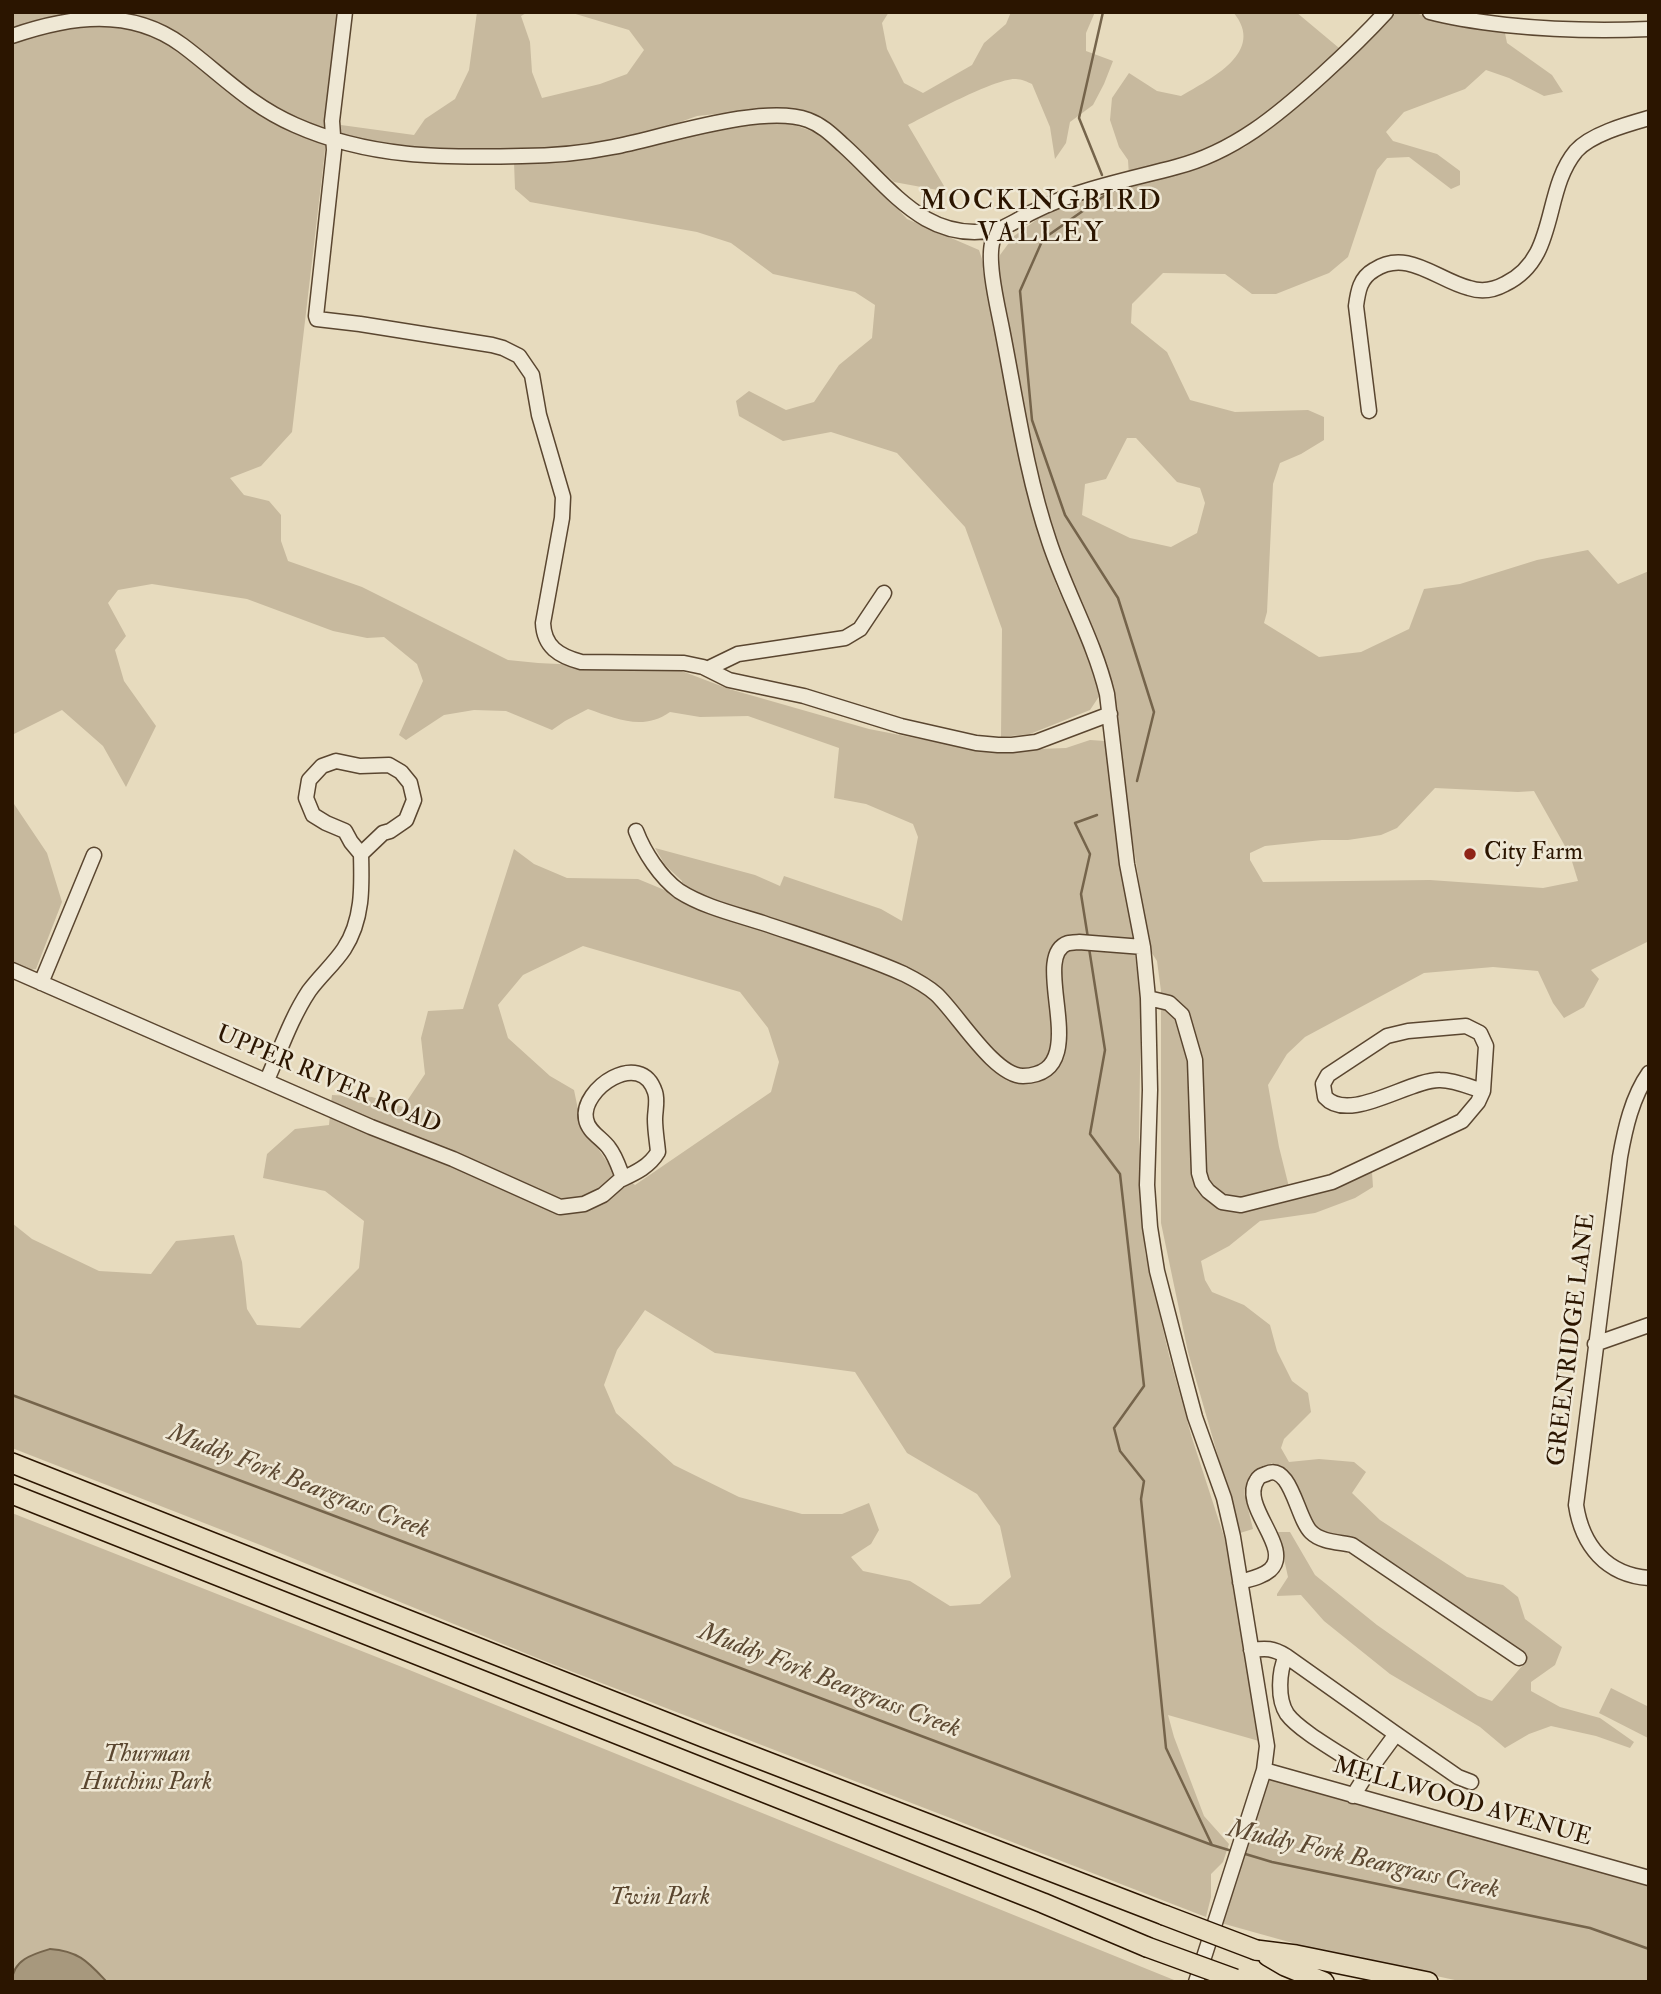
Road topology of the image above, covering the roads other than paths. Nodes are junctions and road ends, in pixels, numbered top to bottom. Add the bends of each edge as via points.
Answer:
1 (345, 12) edge
2 (1386, 12) edge
3 (1430, 12) edge
4 (1649, 29) edge
5 (12, 36) edge
6 (1649, 118) edge
7 (333, 139) junction
8 (999, 229) junction
9 (1369, 411) dead end
10 (884, 593) dead end
11 (707, 669) junction
12 (1110, 714) junction
13 (636, 831) dead end
14 (361, 854) junction
15 (94, 855) dead end
16 (1143, 947) junction
17 (12, 970) edge
18 (41, 983) junction
19 (1148, 998) junction
20 (1649, 1073) edge
21 (267, 1080) junction
22 (1483, 1091) junction
23 (623, 1178) junction
24 (1649, 1325) edge
25 (1595, 1344) junction
26 (12, 1463) edge
27 (12, 1494) edge
28 (1649, 1578) edge
29 (1240, 1582) junction
30 (1251, 1650) junction
31 (1286, 1656) junction
32 (1519, 1658) dead end
33 (1395, 1734) junction
34 (1264, 1770) junction
35 (1368, 1772) junction
36 (1471, 1782) dead end
37 (1353, 1796) junction
38 (1649, 1878) edge
39 (1256, 1950) junction
40 (1238, 1981) edge
41 (1196, 1982) edge
42 (1324, 1982) edge
43 (1428, 1982) edge

1 - 7 street
2 - 8 street via 1271,120 1228,147 1179,166 1073,193
3 - 4 street via 1569,30
5 - 7 street via 96,18 139,23 166,34 274,116
6 - 9 street via 1606,133 1576,152 1560,181 1537,255 1512,281 1496,288 1473,289 1400,262 1381,265 1366,276 1356,306
7 - 8 street via 415,156 536,156 594,151 752,117 789,116 823,128 917,214 944,228 970,233
7 - 11 street via 317,319 492,345 519,356 532,375 563,497 543,623 549,645 581,662 684,663
8 - 12 street via 991,247 994,286 1031,477 1049,542 1101,668
10 - 11 street via 853,634 738,654
11 - 12 street via 729,680 976,743 1012,746 1036,742
12 - 16 street via 1127,864
13 - 16 street via 655,865 677,890 699,902 904,975 933,991 991,1059 1020,1076 1044,1071 1059,1047 1054,966 1062,947 1069,943
14 - 14 street via 406,820 414,800 410,783 389,765 336,761 322,766 309,780 306,798 313,815 345,831
14 - 21 street via 362,897 351,935 301,1004
15 - 18 street
16 - 19 street
17 - 18 street, UPPER RIVER ROAD
18 - 21 street, UPPER RIVER ROAD
19 - 22 street via 1169,1003 1182,1015 1195,1060 1199,1173 1208,1191 1222,1202 1241,1205 1332,1182 1462,1121
19 - 29 street via 1150,1227 1195,1417 1233,1537
20 - 25 street, GREENRIDGE LANE via 1636,1097 1622,1145
21 - 23 street, UPPER RIVER ROAD via 560,1207 584,1204
22 - 22 street via 1486,1046 1480,1033 1466,1026 1387,1036 1328,1075 1323,1084 1329,1101 1355,1106 1442,1079
23 - 23 street, UPPER RIVER ROAD via 641,1170 657,1152 655,1092 647,1080 626,1072 606,1082 585,1111 590,1130 608,1147
24 - 25 street
25 - 28 street, GREENRIDGE LANE via 1576,1493 1579,1521 1583,1535 1603,1560 1632,1576
26 - 39 highway, bridge
27 - 40 highway, bridge
29 - 30 street
29 - 32 street via 1262,1576 1276,1563 1277,1553 1253,1496 1261,1476 1279,1472 1310,1531 1326,1541 1352,1545
30 - 31 street via 1266,1647
30 - 34 street via 1266,1738
31 - 33 street
31 - 35 street via 1280,1674 1286,1713 1305,1731
33 - 35 street
33 - 36 street
34 - 37 street, MELLWOOD AVENUE
34 - 41 street
35 - 37 street
37 - 38 street, MELLWOOD AVENUE
39 - 42 highway
39 - 43 highway

